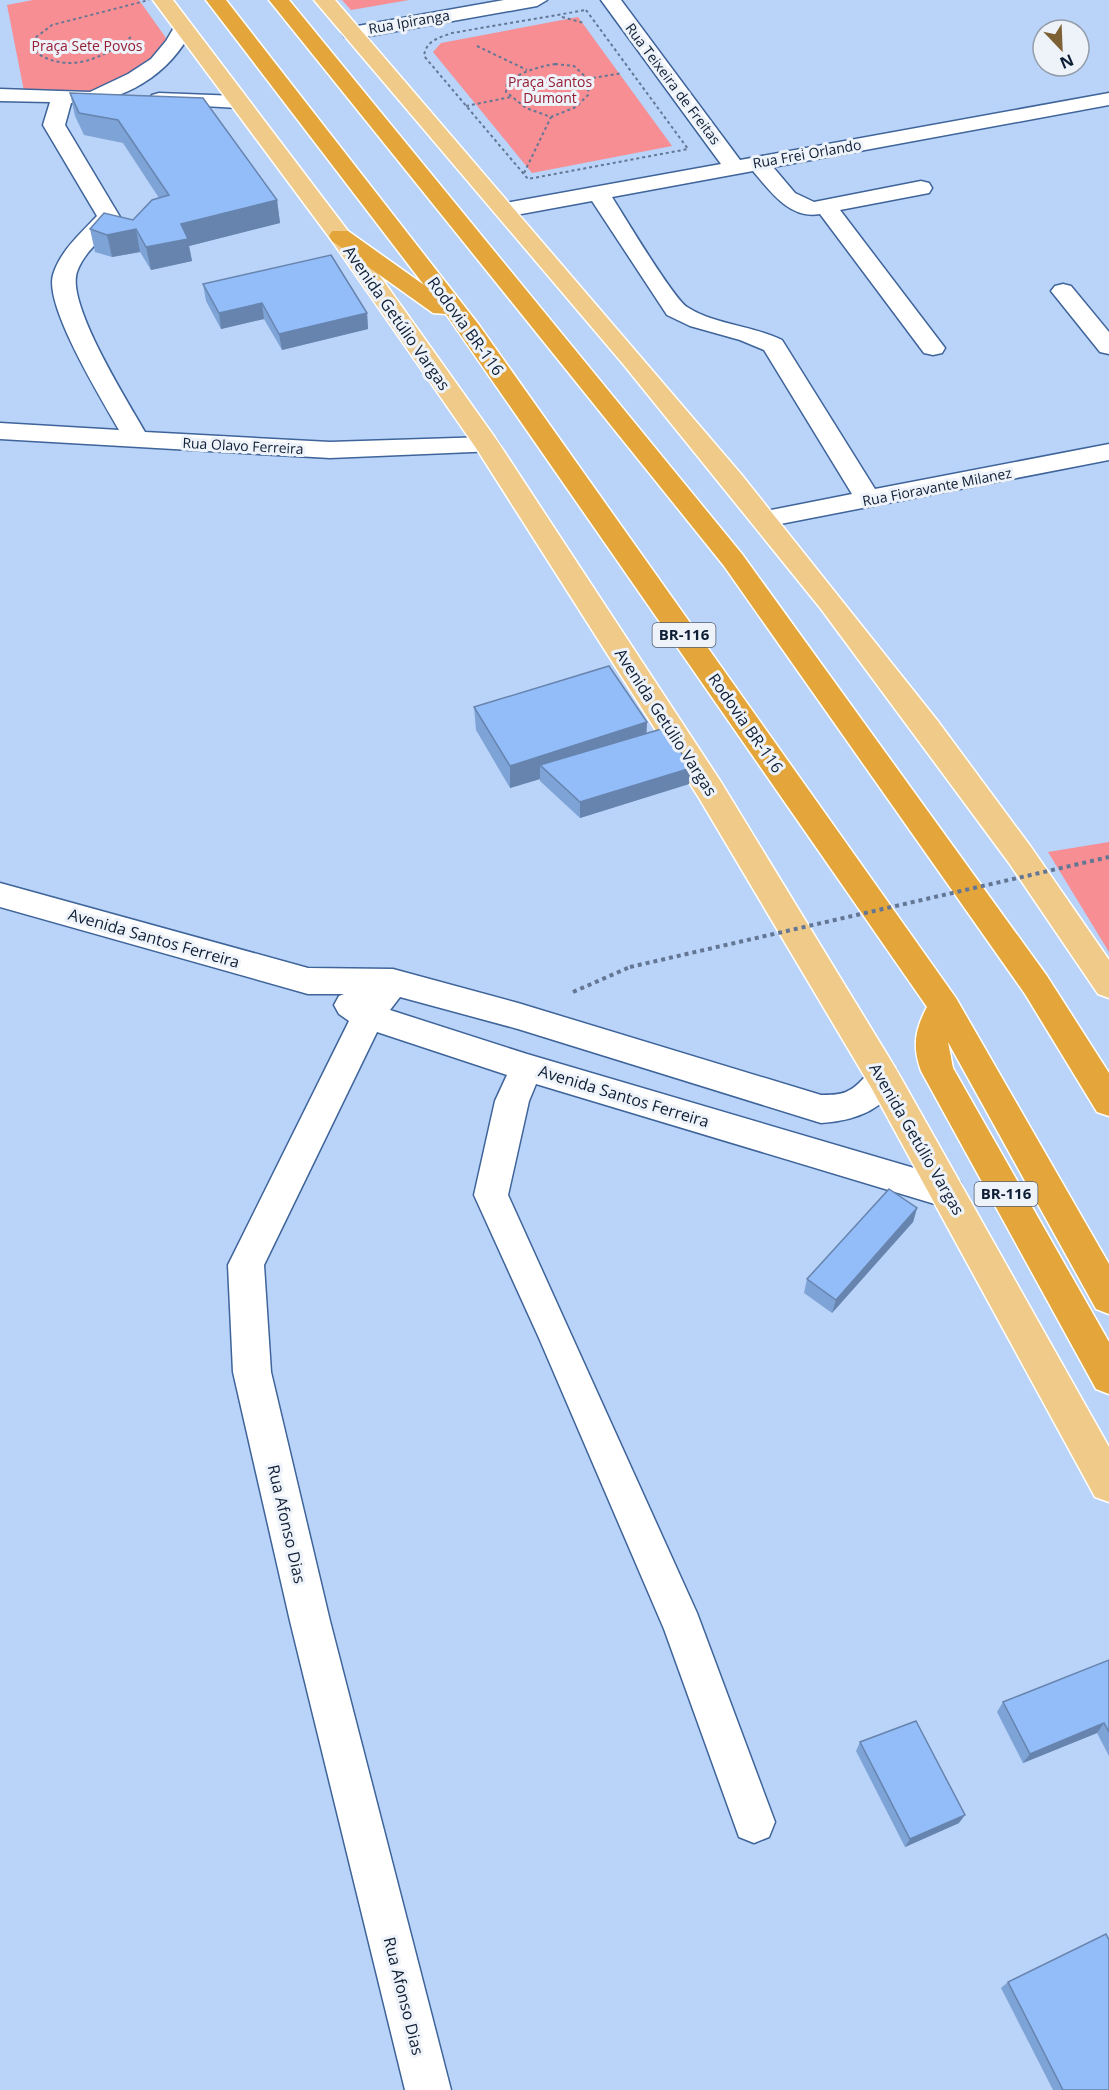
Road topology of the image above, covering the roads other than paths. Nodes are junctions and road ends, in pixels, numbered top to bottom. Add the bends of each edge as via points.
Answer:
1 (163, 0) edge
2 (216, 0) edge
3 (279, 0) edge
4 (324, 0) edge
5 (537, 0) edge
6 (611, 0) edge
7 (497, 3) edge
8 (183, 28) junction
9 (352, 33) junction
10 (0, 95) edge
11 (63, 97) junction
12 (96, 97) junction
13 (1109, 99) edge
14 (238, 102) junction
15 (768, 161) junction
16 (735, 168) junction
17 (921, 188) dead end
18 (598, 193) junction
19 (826, 208) junction
20 (505, 210) junction
21 (340, 236) junction
22 (1063, 291) dead end
23 (471, 330) junction
24 (1109, 347) edge
25 (933, 348) dead end
26 (0, 431) edge
27 (138, 441) junction
28 (487, 445) junction
29 (1109, 452) edge
30 (869, 500) junction
31 (765, 519) junction
32 (0, 895) edge
33 (308, 981) junction
34 (393, 982) junction
35 (1109, 985) edge
36 (945, 1007) junction
37 (368, 1016) junction
38 (527, 1068) junction
39 (884, 1079) junction
40 (1109, 1102) edge
41 (948, 1193) junction
42 (1109, 1298) edge
43 (1109, 1377) edge
44 (1109, 1484) edge
45 (754, 1822) dead end
46 (428, 2090) edge

1 - 8 main road, Avenida Getúlio Vargas
2 - 23 highway, Rodovia BR-116 / BR-116
3 - 40 highway via 734,560 1036,986
4 - 9 main road
5 - 7 street, Rua Ipiranga
6 - 16 street, Rua Teixeira de Freitas
7 - 9 street, Rua Ipiranga
8 - 12 street via 176,44 159,63 129,83
8 - 14 main road, Avenida Getúlio Vargas
9 - 20 main road
10 - 11 street
11 - 12 street
11 - 27 street via 54,125 109,217 69,262 63,285 104,381
12 - 14 street
13 - 15 street, Rua Frei Orlando
14 - 21 main road, Avenida Getúlio Vargas
15 - 16 street, Rua Frei Orlando
15 - 19 street via 788,198 812,209
16 - 18 street, Rua Frei Orlando
17 - 19 street
18 - 20 street, Rua Frei Orlando
18 - 30 street via 675,310 693,322 753,334 773,345
19 - 25 street
20 - 31 main road
21 - 23 highway
21 - 28 main road, Avenida Getúlio Vargas
22 - 24 street
23 - 36 highway, Rodovia BR-116 / BR-116
26 - 27 street, Rua Olavo Ferreira
27 - 28 street, Rua Olavo Ferreira via 330,450
28 - 39 main road, Avenida Getúlio Vargas via 710,790
29 - 30 street, Rua Fioravante Milanez
30 - 31 street, Rua Fioravante Milanez
31 - 35 main road via 915,712
32 - 33 street, Avenida Santos Ferreira
33 - 34 street, Avenida Santos Ferreira
33 - 37 street, Avenida Santos Ferreira
34 - 37 street, Rua Afonso Dias
34 - 39 street, Avenida Santos Ferreira via 821,1109 859,1104
36 - 42 highway, Rodovia BR-116 / BR-116
36 - 43 highway, BR-116 via 931,1033 930,1046 938,1071
37 - 38 street, Avenida Santos Ferreira
37 - 46 street, Rua Afonso Dias via 246,1265 252,1372
38 - 41 street, Avenida Santos Ferreira
38 - 45 street via 512,1101 491,1195 682,1627
39 - 41 main road, Avenida Getúlio Vargas
41 - 44 main road, Avenida Getúlio Vargas

